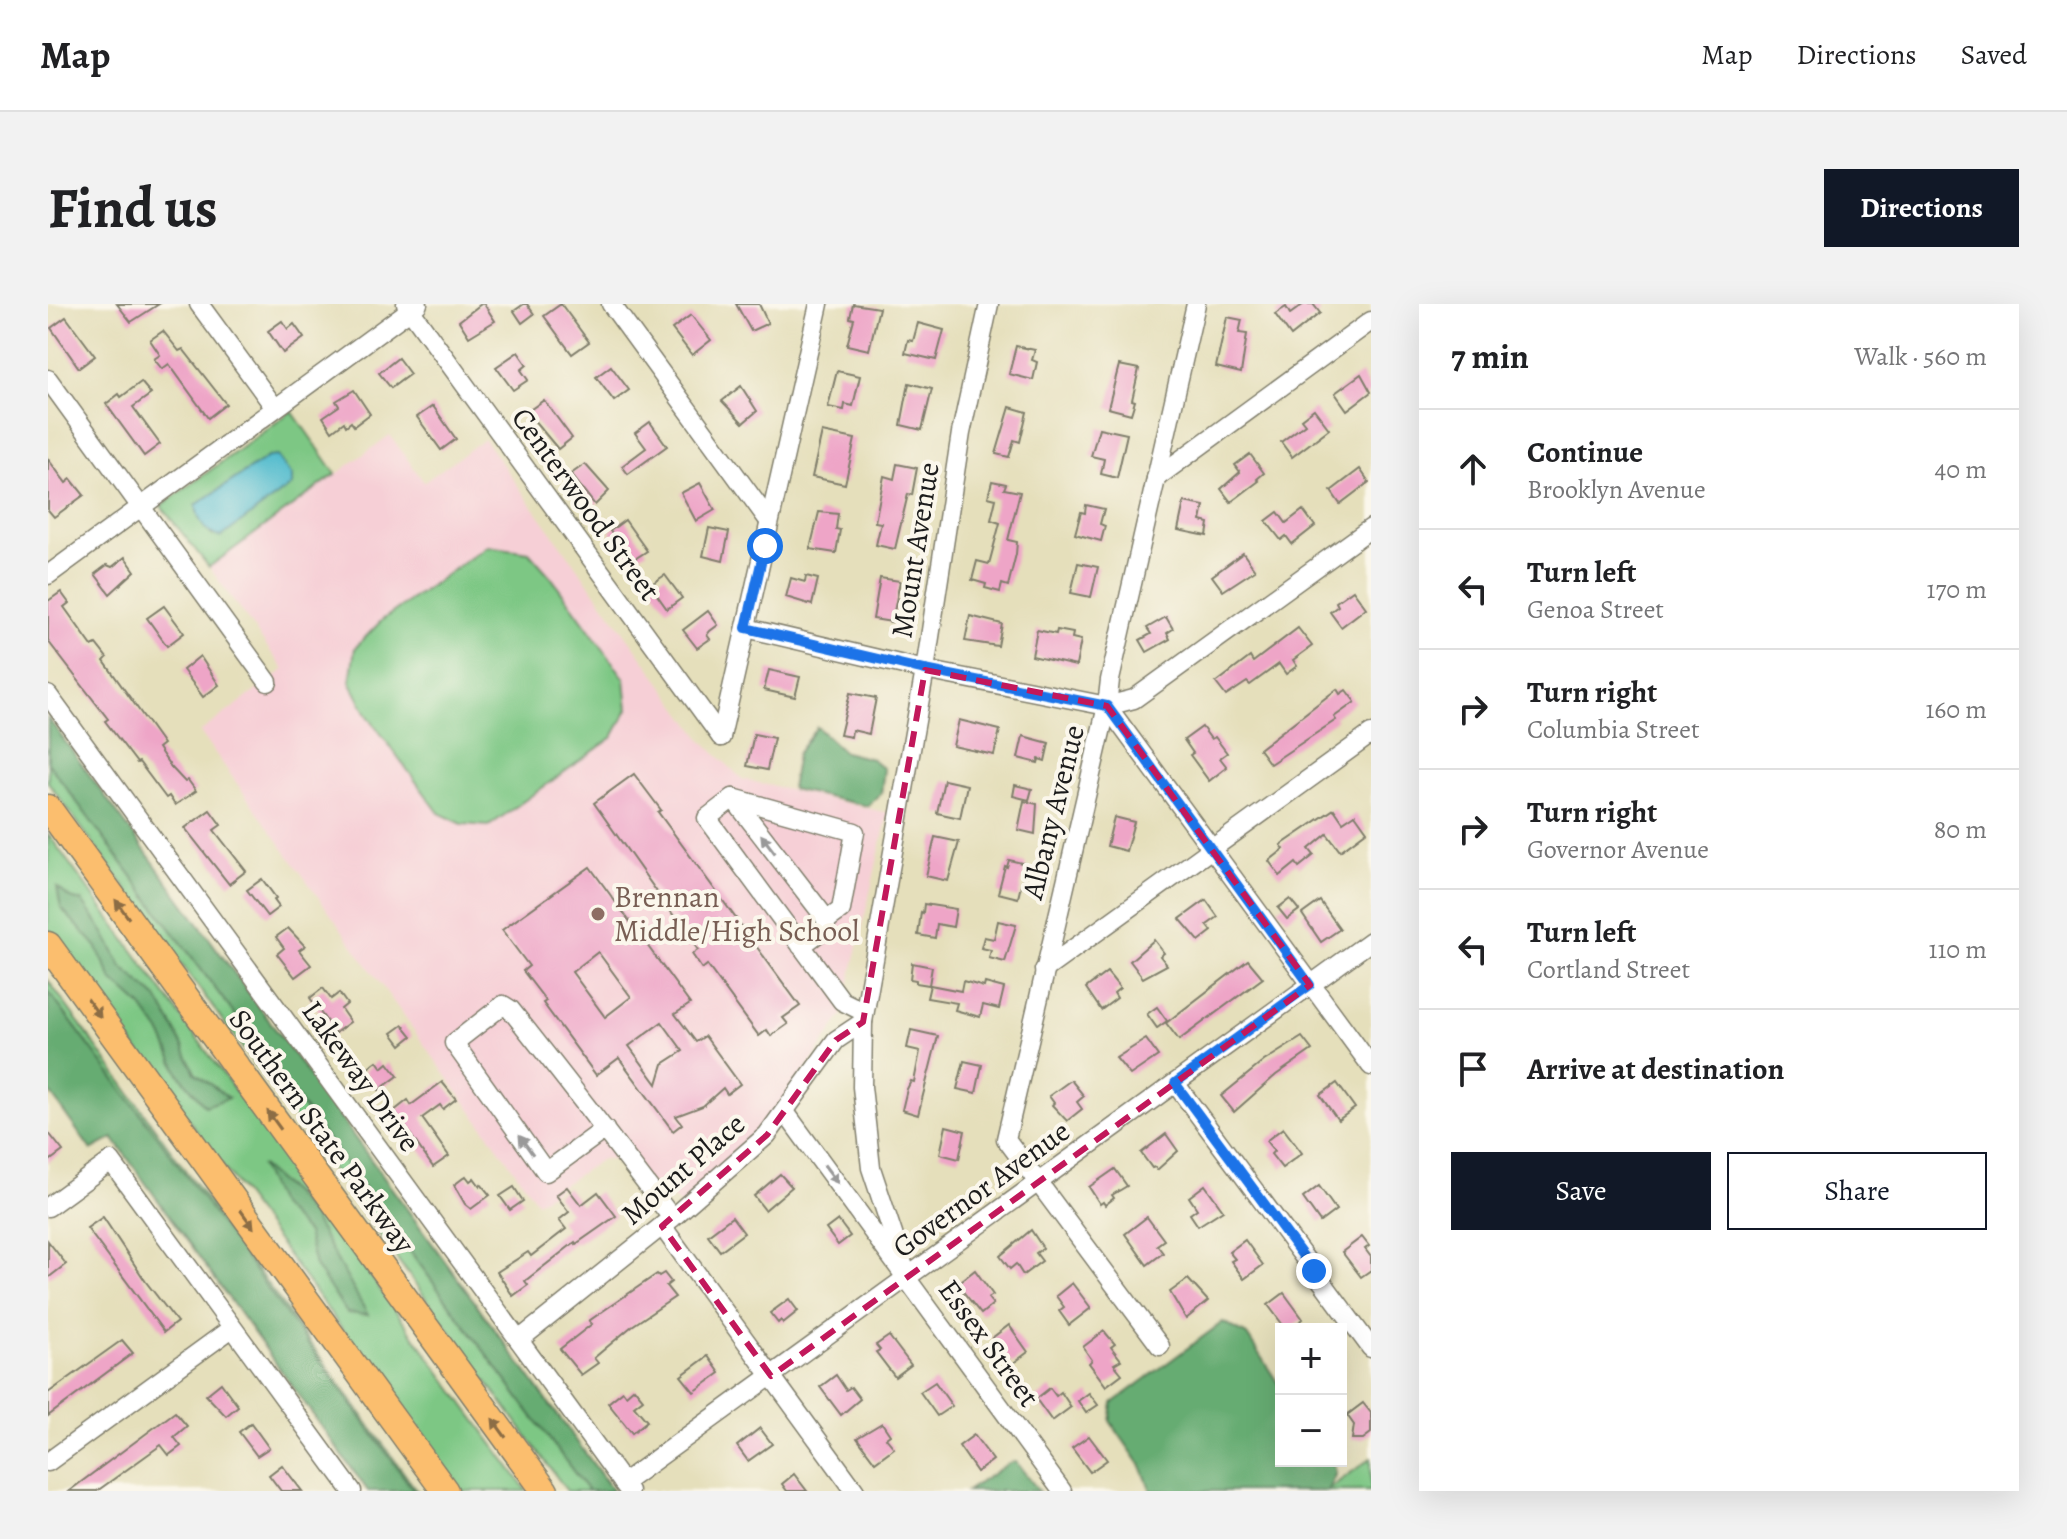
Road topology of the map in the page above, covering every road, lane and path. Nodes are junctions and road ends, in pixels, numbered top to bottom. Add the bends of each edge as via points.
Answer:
1 (199, 304) edge
2 (611, 304) edge
3 (819, 304) edge
4 (989, 304) edge
5 (1196, 304) edge
6 (412, 306) edge
7 (1371, 321) edge
8 (48, 379) edge
9 (275, 408) junction
10 (1156, 478) junction
11 (141, 506) junction
12 (769, 521) junction
13 (1371, 528) edge
14 (48, 575) edge
15 (746, 628) junction
16 (925, 670) junction
17 (268, 682) dead end
18 (48, 695) edge
19 (1107, 706) junction
20 (1371, 734) edge
21 (733, 798) junction
22 (48, 808) edge
23 (1213, 849) junction
24 (827, 920) junction
25 (1371, 941) edge
26 (48, 945) edge
27 (805, 952) junction
28 (1044, 970) junction
29 (1310, 985) junction
30 (863, 1017) junction
31 (1371, 1066) edge
32 (1175, 1083) junction
33 (785, 1112) junction
34 (605, 1129) junction
35 (1039, 1182) junction
36 (48, 1207) edge
37 (667, 1222) junction
38 (907, 1276) junction
39 (232, 1328) junction
40 (519, 1340) junction
41 (1160, 1346) dead end
42 (1371, 1348) edge
43 (771, 1376) junction
44 (48, 1462) edge
45 (626, 1487) edge
46 (352, 1491) edge
47 (445, 1491) edge
48 (545, 1491) edge
49 (855, 1491) edge
50 (1062, 1491) edge

1 - 9 street
2 - 12 street
3 - 12 street
4 - 16 street, Mount Avenue via 961,433
5 - 10 street, Albany Avenue
6 - 9 street
6 - 15 street, Centerwood Street via 721,737
7 - 10 street
8 - 11 street
9 - 11 street
10 - 19 street, Albany Avenue
11 - 14 street
11 - 17 street
12 - 15 street
13 - 19 street via 1134,699
15 - 16 street
16 - 19 street
16 - 30 street, Mount Avenue
18 - 40 street, Lakeway Drive
19 - 23 street
19 - 28 street, Albany Avenue
20 - 23 street
24 -> 21 street
21 - 24 street via 855,832 841,910
21 - 27 street via 707,818
48 -> 22 highway, Southern State Parkway
23 - 28 street
23 - 29 street
24 - 27 street
25 - 29 street, Governor Avenue
26 -> 47 highway
27 - 30 street via 842,1001
28 - 35 street, Albany Avenue via 1006,1139
29 - 31 street
29 - 32 street, Governor Avenue
30 - 33 street, Mount Place via 836,1040
30 - 38 street, Mount Avenue via 862,1087 871,1168
32 - 35 street, Governor Avenue
32 - 42 street
33 - 37 street, Mount Place via 767,1135
33 -> 38 street, Essex Street
34 -> 34 street via 546,1172 454,1043 503,1005
34 - 37 street
35 - 38 street, Governor Avenue
35 - 41 street
36 - 39 street via 111,1161
37 - 40 street, Mount Place
37 - 43 street
38 - 43 street, Governor Avenue
38 - 50 street, Essex Street
39 - 44 street
39 - 46 street
40 - 45 street, Lakeway Drive
43 - 45 street, Governor Avenue
43 - 49 street

